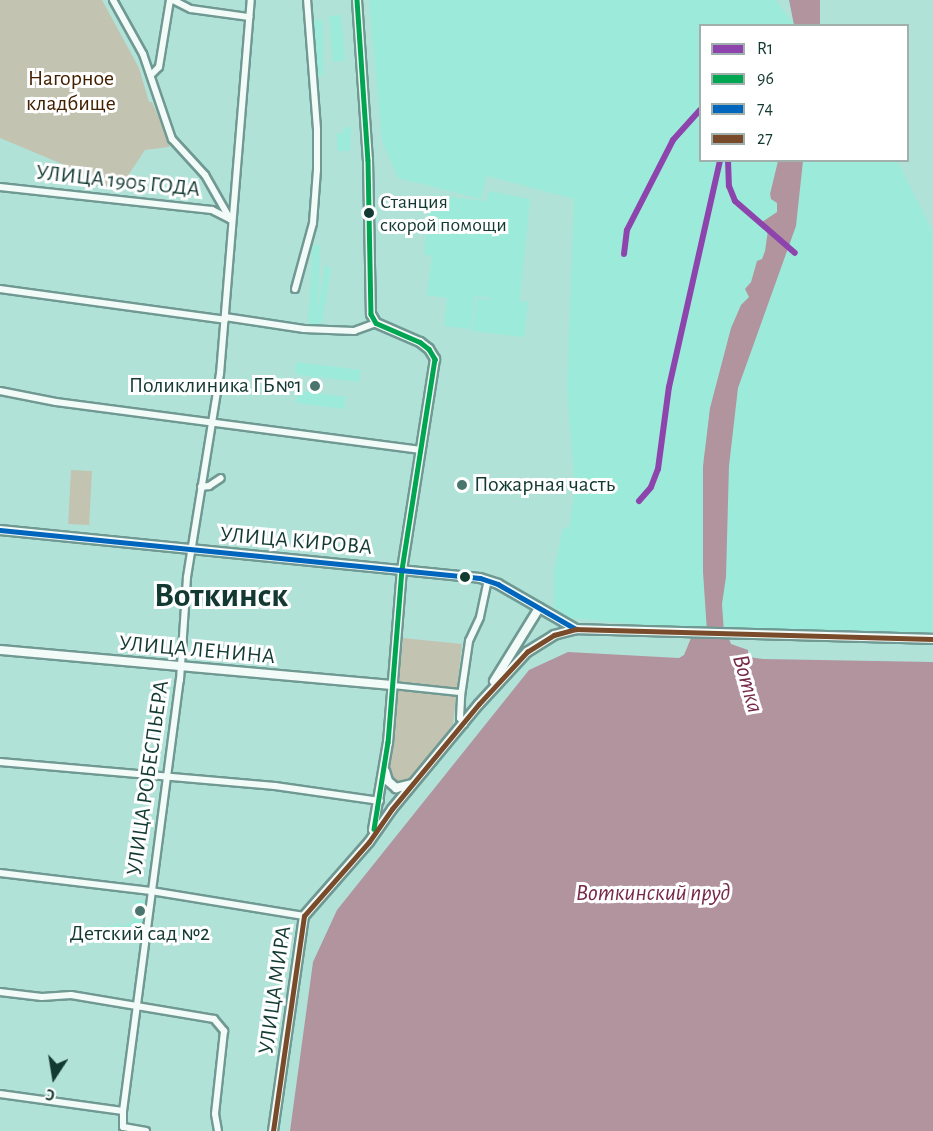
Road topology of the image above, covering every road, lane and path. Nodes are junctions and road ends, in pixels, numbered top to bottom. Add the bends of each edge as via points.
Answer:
1 (113, 0) edge
2 (172, 0) edge
3 (250, 0) edge
4 (307, 0) edge
5 (357, 0) edge
6 (249, 17) junction
7 (151, 75) junction
8 (0, 187) edge
9 (231, 219) junction
10 (0, 289) edge
11 (295, 289) dead end
12 (225, 319) junction
13 (376, 323) junction
14 (0, 391) edge
15 (213, 422) junction
16 (421, 450) junction
17 (221, 478) dead end
18 (201, 487) junction
19 (0, 530) edge
20 (191, 550) junction
21 (402, 569) junction
22 (488, 580) junction
23 (539, 608) junction
24 (576, 629) junction
25 (933, 639) edge
26 (0, 650) edge
27 (181, 666) junction
28 (390, 685) junction
29 (459, 692) dead end
30 (479, 704) junction
31 (464, 724) junction
32 (0, 762) edge
33 (385, 768) junction
34 (167, 778) junction
35 (418, 781) junction
36 (380, 801) junction
37 (369, 842) junction
38 (0, 873) edge
39 (152, 891) junction
40 (304, 916) junction
41 (0, 992) edge
42 (136, 1007) junction
43 (0, 1094) edge
44 (123, 1111) junction
45 (146, 1131) edge
46 (218, 1131) edge
47 (273, 1131) edge

1 - 7 street
2 - 6 street via 191,9
2 - 7 street via 159,67
3 - 6 street, УЛИЦА РОБЕСПЬЕРА
4 - 11 street via 317,170 313,223
5 - 13 main road via 368,160 370,312
6 - 9 street, УЛИЦА РОБЕСПЬЕРА
7 - 9 street via 172,139 205,175
8 - 9 street, УЛИЦА 1905 ГОДА via 212,210
9 - 12 street, УЛИЦА РОБЕСПЬЕРА
10 - 12 street
12 - 13 street via 354,331
12 - 15 street, УЛИЦА РОБЕСПЬЕРА
13 - 16 main road, УЛИЦА МИРА via 420,342 435,359
14 - 15 street
15 - 16 street
15 - 18 street, УЛИЦА РОБЕСПЬЕРА
16 - 21 main road, УЛИЦА МИРА
17 - 18 street
18 - 20 street, УЛИЦА РОБЕСПЬЕРА
19 - 20 main road, УЛИЦА КИРОВА
20 - 21 main road, УЛИЦА КИРОВА
20 - 27 street, УЛИЦА РОБЕСПЬЕРА
21 - 22 main road, УЛИЦА КИРОВА
21 - 28 main road, УЛИЦА МИРА
22 - 23 main road, УЛИЦА КИРОВА
22 - 31 street via 480,617 469,641 461,696 460,718
23 - 24 main road, УЛИЦА КИРОВА
23 - 30 main road
24 - 25 main road
24 - 30 main road, УЛИЦА МИРА via 554,635 526,652
26 - 27 main road, УЛИЦА ЛЕНИНА
27 - 28 main road, УЛИЦА ЛЕНИНА
27 - 34 street, УЛИЦА РОБЕСПЬЕРА
28 - 29 street
28 - 33 main road, УЛИЦА МИРА
30 - 31 main road, УЛИЦА МИРА
31 - 35 main road, УЛИЦА МИРА
32 - 34 street
33 - 35 main road via 388,781 396,788
33 - 36 main road, УЛИЦА МИРА
34 - 36 street via 275,786
34 - 39 street, УЛИЦА РОБЕСПЬЕРА
35 - 37 main road, УЛИЦА МИРА
36 - 37 main road, УЛИЦА МИРА
37 - 40 main road, УЛИЦА МИРА
38 - 39 street
39 - 40 street
39 - 42 street, УЛИЦА РОБЕСПЬЕРА
40 - 47 main road, УЛИЦА МИРА
41 - 42 street via 42,997 71,995
42 - 44 street, УЛИЦА РОБЕСПЬЕРА
42 - 46 street via 208,1017 222,1025 215,1114
43 - 44 street
44 - 45 street, УЛИЦА РОБЕСПЬЕРА via 123,1127

